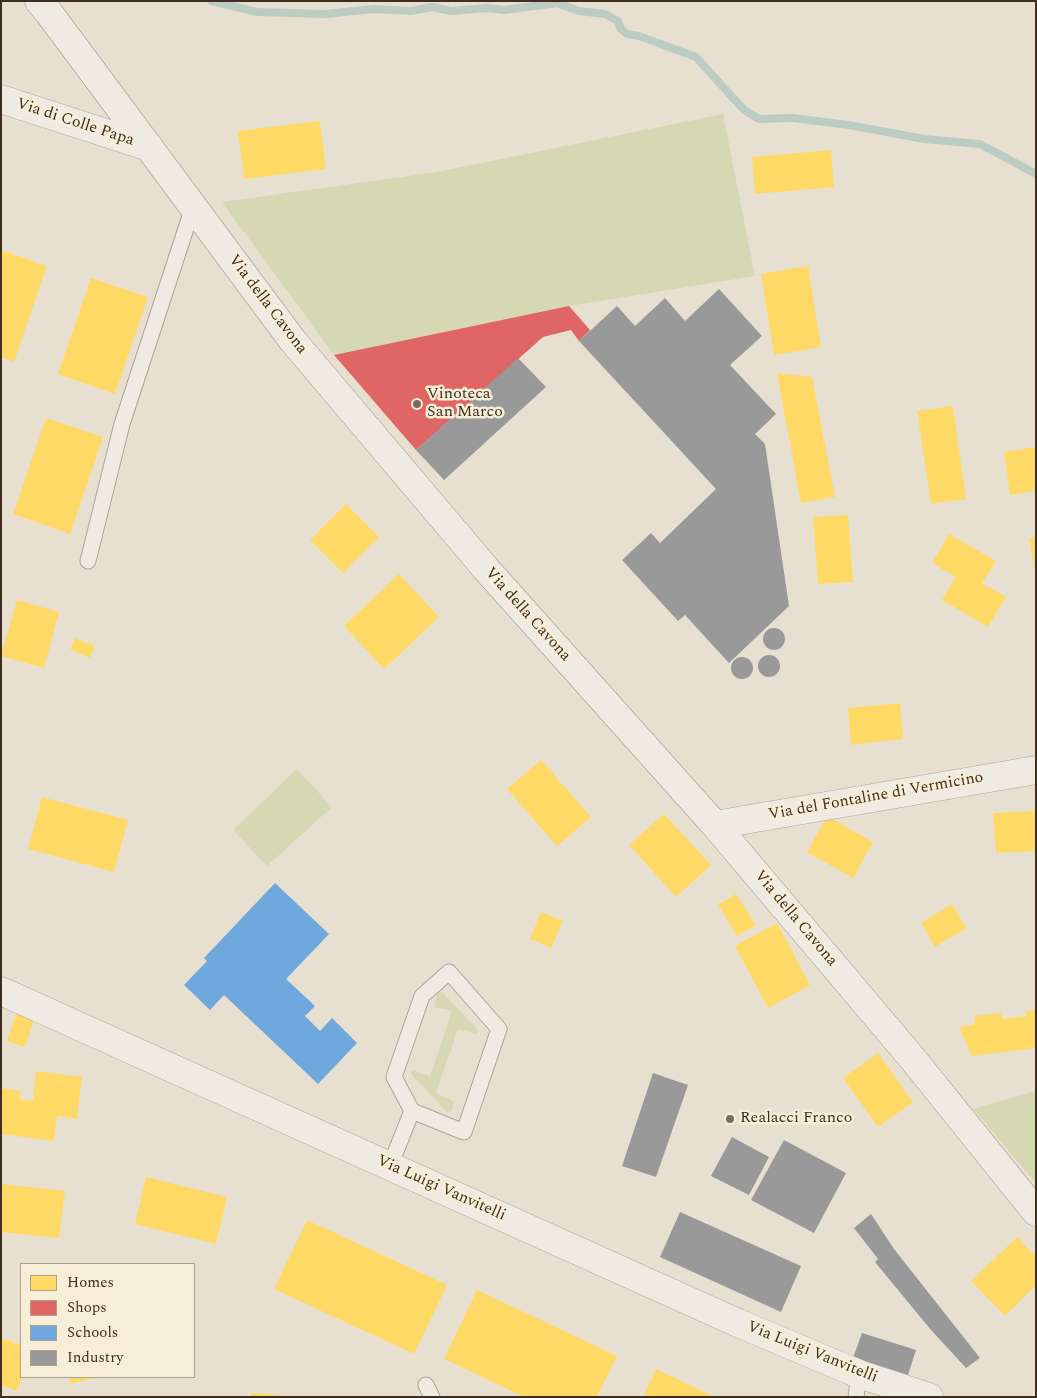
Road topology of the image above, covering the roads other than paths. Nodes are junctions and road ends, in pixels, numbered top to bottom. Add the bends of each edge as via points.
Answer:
1 (39, 1) edge
2 (1, 99) edge
3 (148, 147) junction
4 (193, 207) junction
5 (88, 561) dead end
6 (1036, 770) edge
7 (715, 825) junction
8 (1, 991) edge
9 (412, 1111) junction
10 (390, 1166) junction
11 (1036, 1212) edge
12 (866, 1384) edge
13 (929, 1397) edge

1 - 3 main road, Via della Cavona
2 - 3 main road, Via di Colle Papa
3 - 4 main road, Via della Cavona
4 - 5 lane via 122,424
4 - 7 main road, Via della Cavona via 292,341 487,570
6 - 7 main road, Via del Fontaline di Vermicino
7 - 11 main road, Via della Cavona via 912,1058
8 - 10 main road, Via Luigi Vanvitelli
9 - 9 lane via 394,1077 422,996 449,972 499,1029 464,1132
9 - 10 lane
10 - 12 main road, Via Luigi Vanvitelli
12 - 13 main road, Via Luigi Vanvitelli

